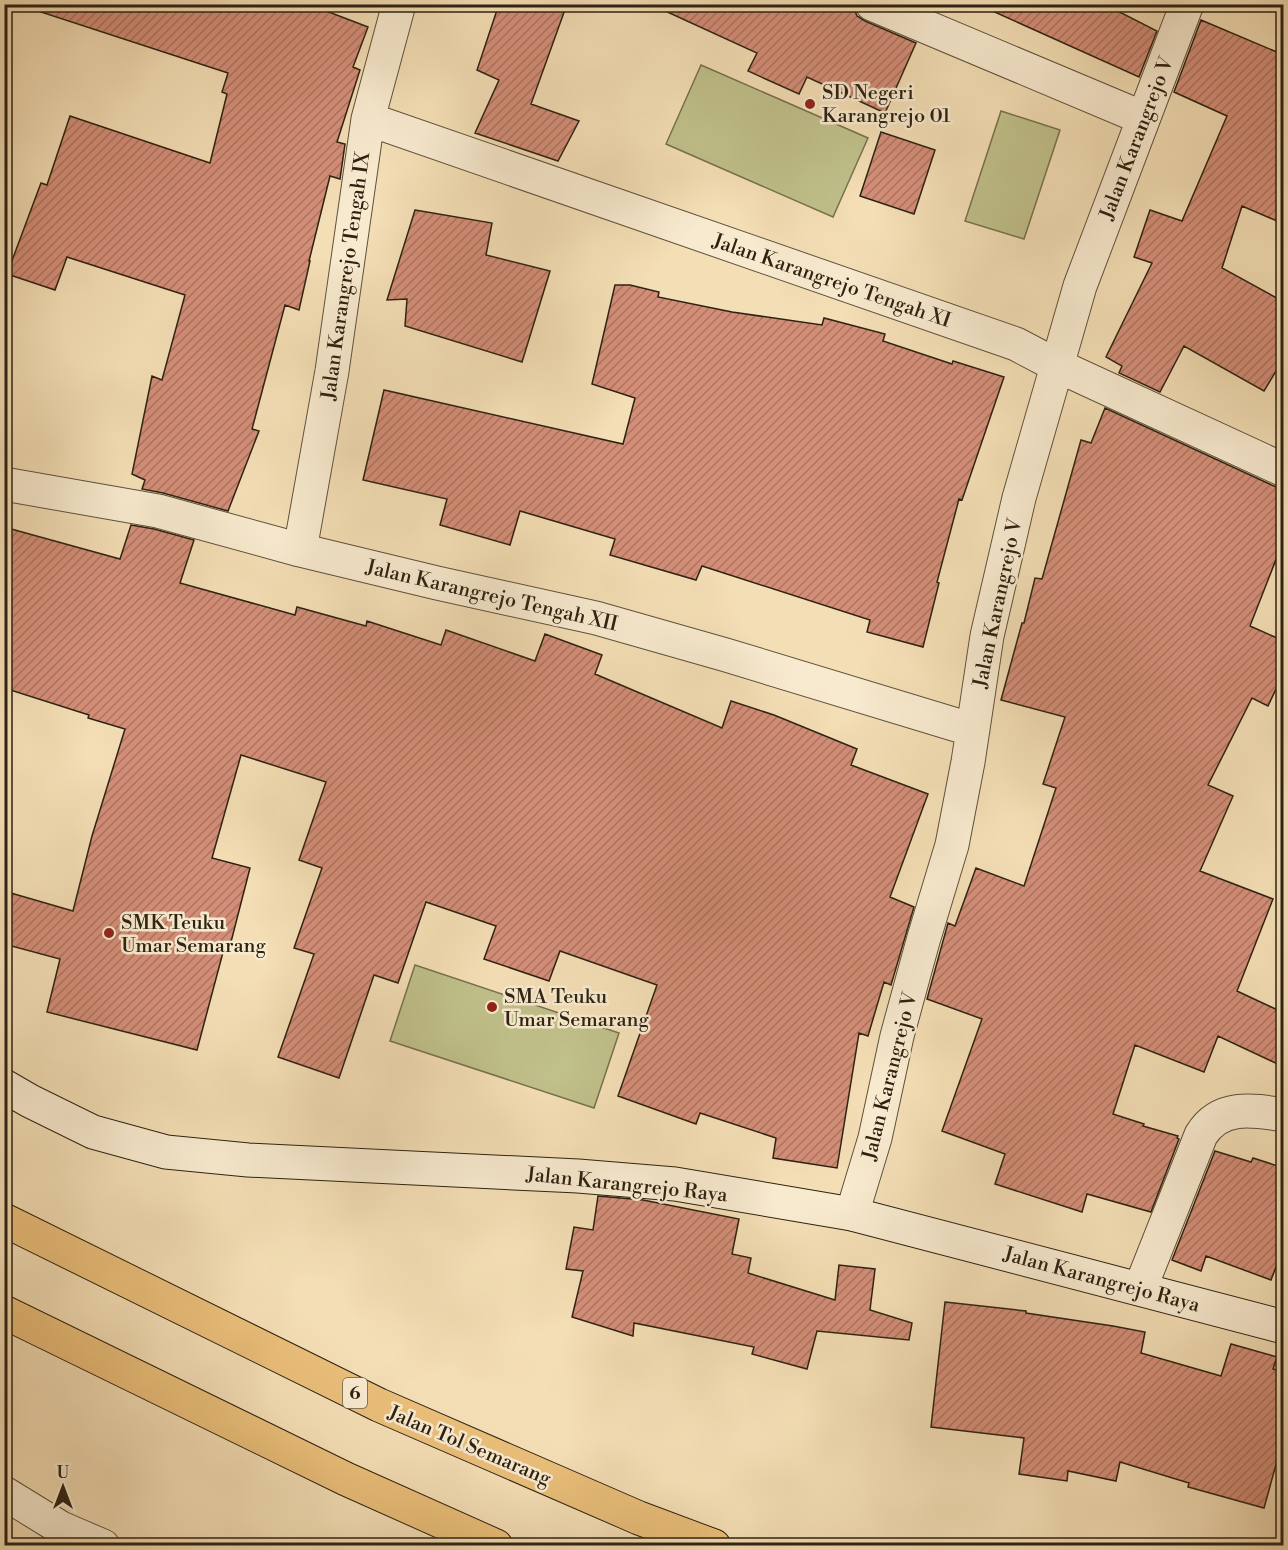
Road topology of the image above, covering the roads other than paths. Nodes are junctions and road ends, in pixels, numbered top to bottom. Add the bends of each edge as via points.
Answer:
1 (399, 4) edge
2 (872, 4) edge
3 (1187, 4) edge
4 (1143, 118) junction
5 (368, 119) junction
6 (1056, 366) junction
7 (1284, 470) edge
8 (4, 484) edge
9 (300, 550) junction
10 (973, 730) junction
11 (4, 1086) edge
12 (1284, 1115) edge
13 (852, 1214) junction
14 (4, 1220) edge
15 (1140, 1289) junction
16 (4, 1312) edge
17 (1284, 1327) edge
18 (4, 1493) edge
19 (55, 1537) edge
20 (103, 1545) edge
21 (496, 1545) edge
22 (714, 1545) edge

1 - 5 street, Jalan Karangrejo Tengah IX
2 - 4 street
3 - 4 street, Jalan Karangrejo V
4 - 6 street, Jalan Karangrejo V via 1080,286
5 - 6 street, Jalan Karangrejo Tengah XI via 1016,344
5 - 9 street, Jalan Karangrejo Tengah IX via 332,371
6 - 7 street, Jalan Karangrejo Tengah XI
6 - 10 street, Jalan Karangrejo V via 1019,498 987,636
8 - 9 street, Jalan Karangrejo Tengah XII via 158,511
9 - 10 street, Jalan Karangrejo Tengah XII via 596,618
10 - 13 street, Jalan Karangrejo V via 952,845
11 - 13 street, Jalan Karangrejo Raya via 93,1132 166,1152 248,1160 643,1181
12 - 15 street via 1245,1110 1208,1124
13 - 15 street, Jalan Karangrejo Raya
14 - 22 highway, Jalan Tol Semarang / 6 via 379,1405 639,1518
15 - 17 street, Jalan Karangrejo Raya
16 - 21 highway via 346,1479
18 - 19 street
19 - 20 street

